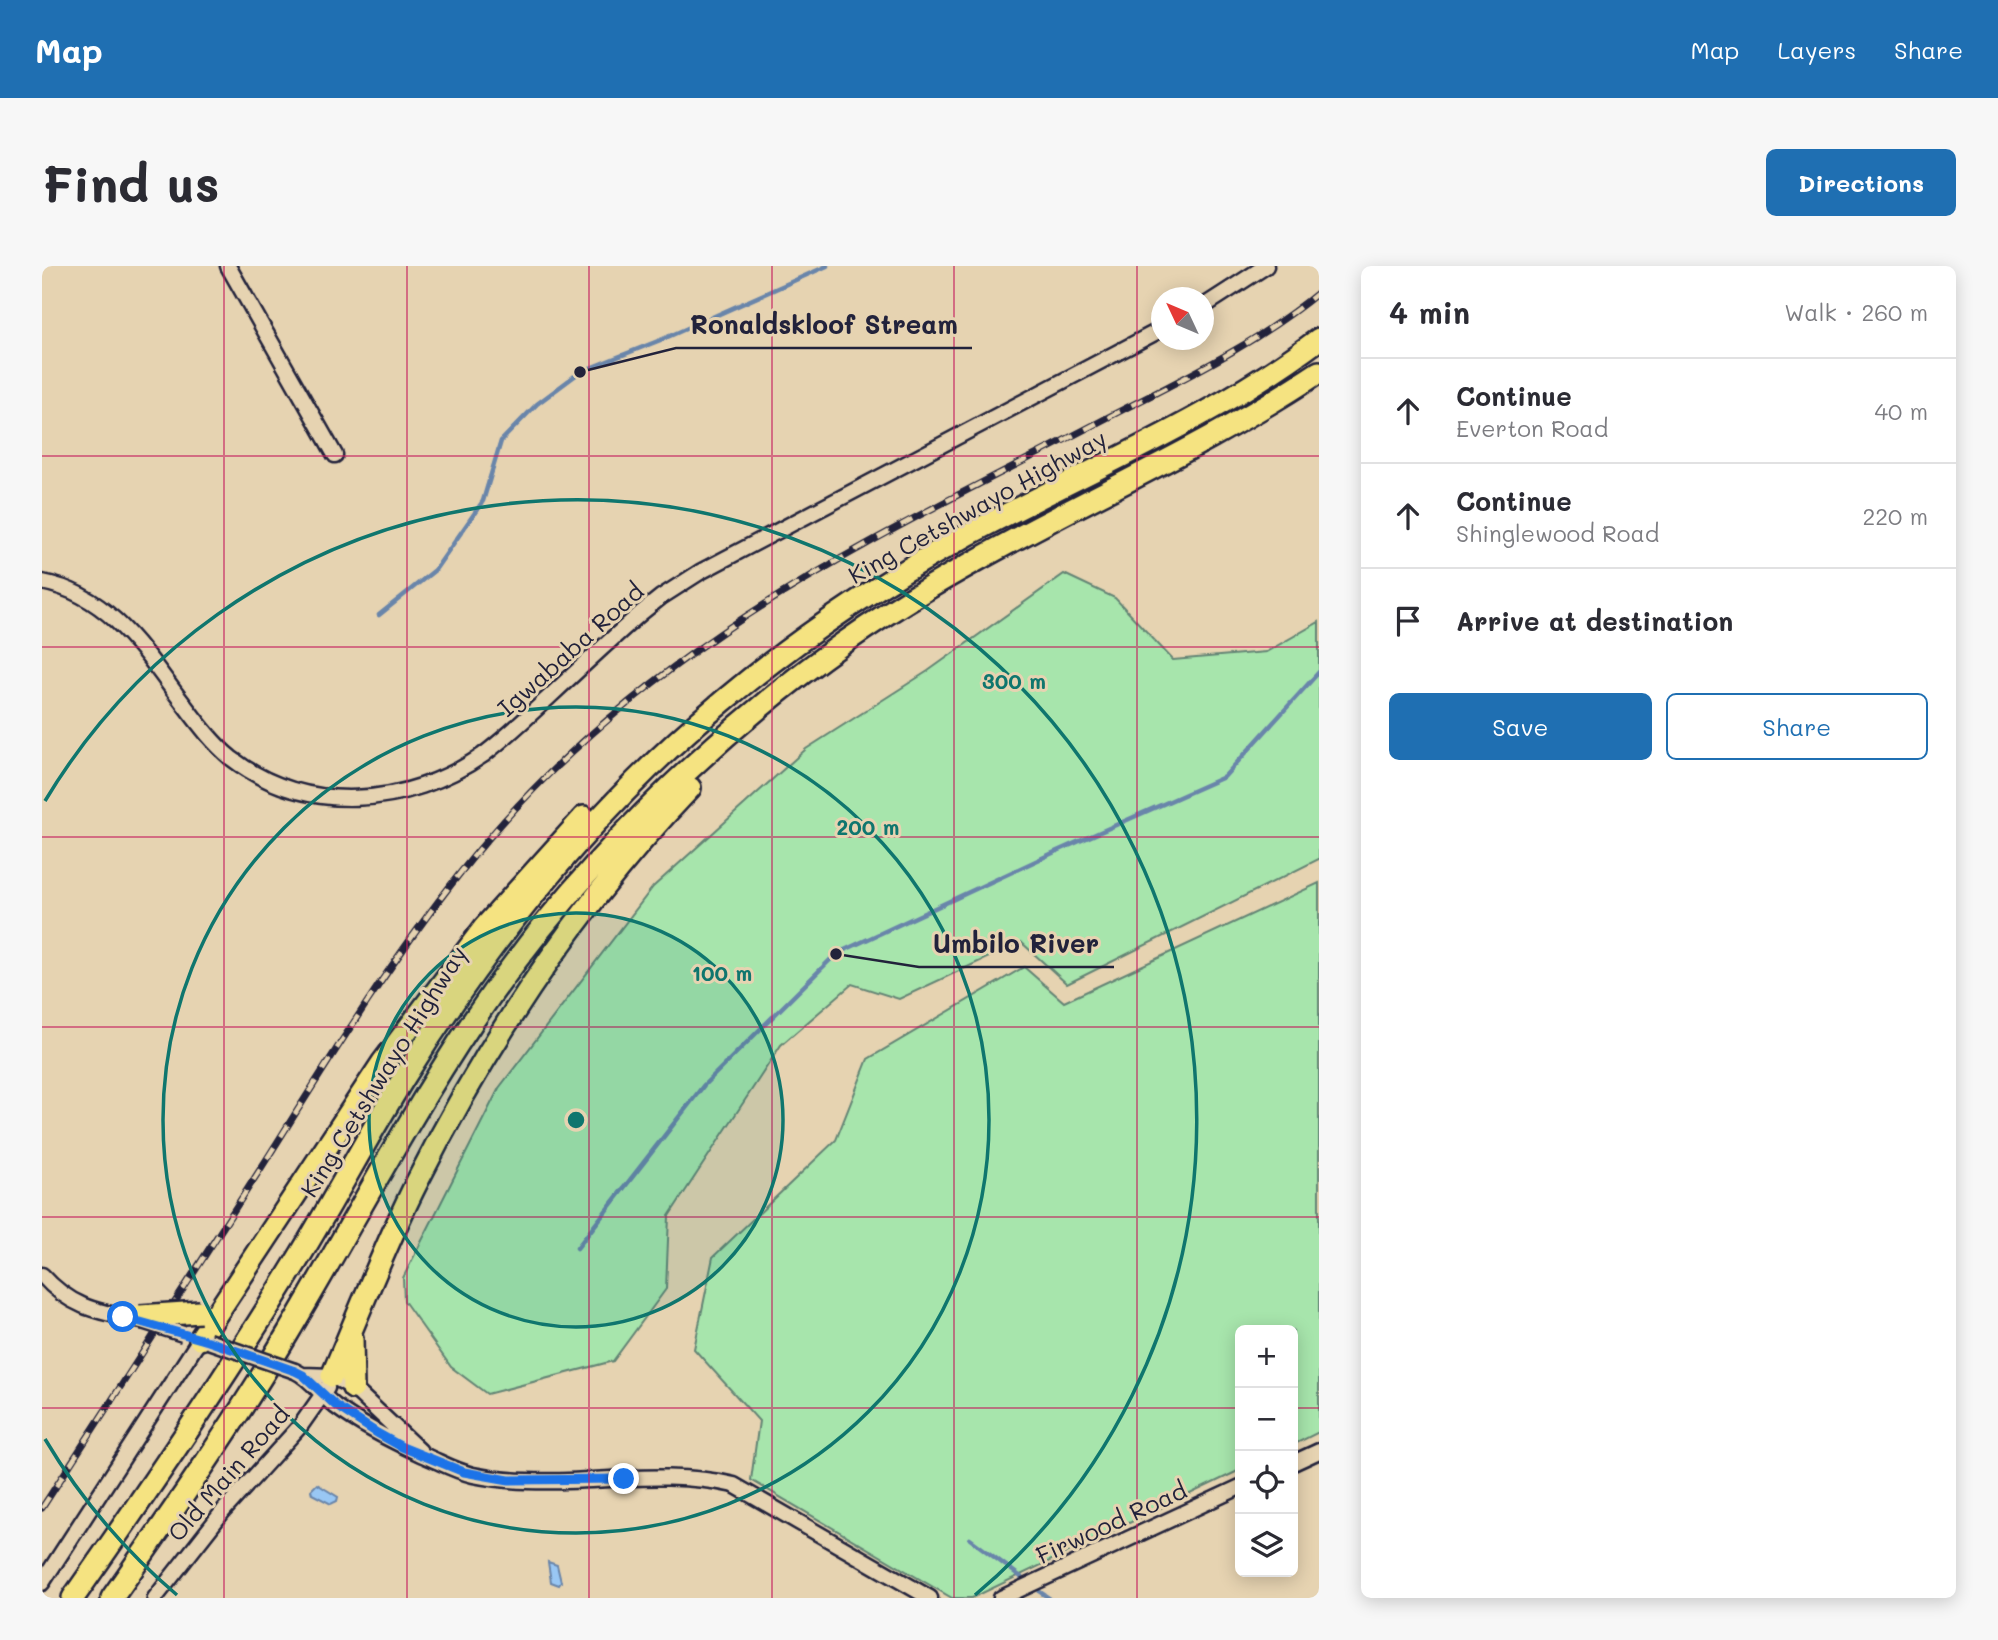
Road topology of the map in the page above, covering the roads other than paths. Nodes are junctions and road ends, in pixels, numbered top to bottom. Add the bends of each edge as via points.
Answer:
1 (228, 266) edge
2 (1266, 266) edge
3 (1214, 299) edge
4 (1151, 334) edge
5 (1319, 339) edge
6 (1319, 372) edge
7 (335, 455) dead end
8 (42, 582) edge
9 (719, 705) junction
10 (760, 707) junction
11 (42, 1275) edge
12 (226, 1301) junction
13 (135, 1318) junction
14 (352, 1329) junction
15 (204, 1340) junction
16 (299, 1373) junction
17 (332, 1376) junction
18 (353, 1388) junction
19 (323, 1396) junction
20 (1319, 1451) edge
21 (423, 1455) junction
22 (1298, 1461) edge
23 (1235, 1489) edge
24 (42, 1583) edge
25 (73, 1598) edge
26 (112, 1598) edge
27 (155, 1598) edge
28 (930, 1598) edge
29 (1001, 1598) edge

1 - 7 street
2 - 3 street
4 - 8 street, Igwababa Road via 700,572 631,622 484,754 430,783 386,796 319,797 278,786 253,773 210,736 139,643 104,608 80,594
5 - 9 highway, King Cetshwayo Highway via 1226,401 961,539 879,587 811,632
6 - 10 highway, King Cetshwayo Highway via 1240,422 935,584 854,636
9 - 12 highway via 635,766 484,928 383,1062
9 - 25 highway, King Cetshwayo Highway via 597,822 473,973 404,1077 218,1389
10 - 14 highway via 741,734 611,877 528,990 417,1181
10 - 26 highway, King Cetshwayo Highway via 627,831 508,972 435,1081 238,1415
11 - 13 street via 71,1301 92,1311
12 - 13 highway, bridge via 200,1312
12 - 15 highway
13 - 15 street, bridge
14 - 17 highway
14 - 18 highway
15 - 16 street, bridge
15 - 24 street
16 - 17 street
16 - 19 street
17 - 18 street
17 - 19 street, Old Main Road
18 - 21 street
19 - 21 street via 377,1433
19 - 27 street, Old Main Road
20 - 22 street
21 - 28 street via 464,1472 509,1480 673,1477 734,1485
23 - 29 street, Firwood Road

